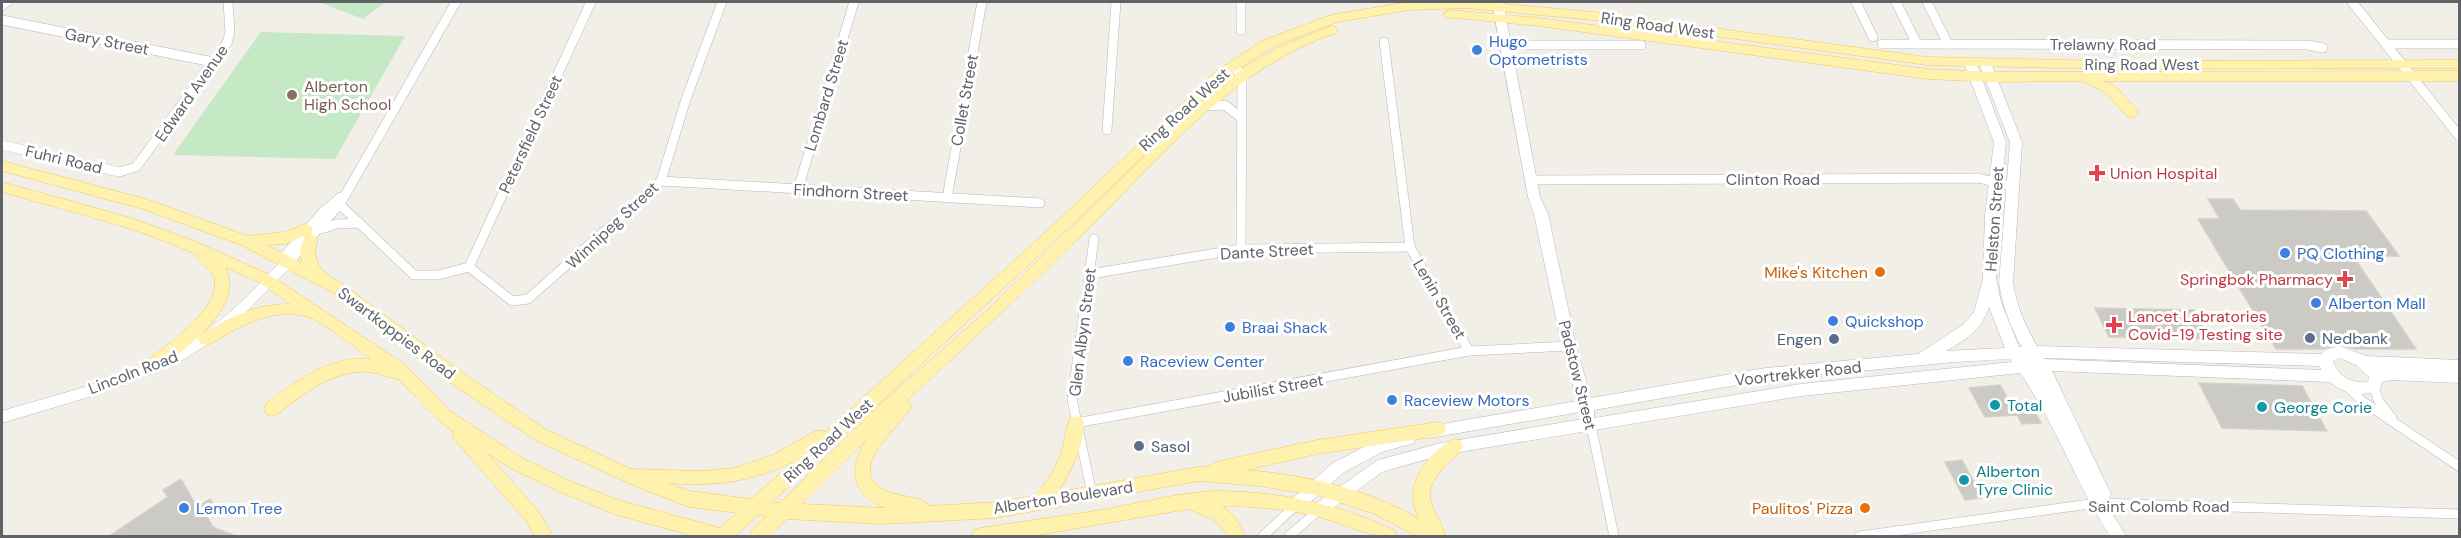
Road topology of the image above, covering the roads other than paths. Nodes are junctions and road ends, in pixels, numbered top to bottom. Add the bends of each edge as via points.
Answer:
1 (8, 2) edge
2 (228, 2) edge
3 (456, 2) edge
4 (591, 2) edge
5 (722, 2) edge
6 (854, 2) edge
7 (982, 2) edge
8 (1116, 2) edge
9 (1240, 2) edge
10 (1856, 2) edge
11 (1896, 2) edge
12 (1927, 2) edge
13 (2352, 2) edge
14 (2, 7) edge
15 (1503, 9) edge
16 (2, 20) edge
17 (1241, 30) dead end
18 (1873, 37) dead end
19 (1384, 42) dead end
20 (1917, 44) junction
21 (1948, 44) junction
22 (2387, 44) junction
23 (2460, 44) edge
24 (1514, 45) junction
25 (1641, 45) dead end
26 (1882, 45) dead end
27 (2323, 48) dead end
28 (213, 62) junction
29 (1970, 63) junction
30 (1985, 63) junction
31 (2404, 64) junction
32 (2460, 64) edge
33 (1237, 70) junction
34 (1975, 76) junction
35 (2076, 76) junction
36 (2413, 76) junction
37 (2460, 76) edge
38 (1992, 77) junction
39 (1204, 106) junction
40 (2132, 113) dead end
41 (1240, 117) junction
42 (1107, 130) dead end
43 (2460, 137) edge
44 (2, 145) edge
45 (2, 166) edge
46 (126, 172) joint
47 (1535, 180) junction
48 (661, 181) junction
49 (1996, 181) junction
50 (2, 187) edge
51 (2015, 187) junction
52 (798, 189) junction
53 (947, 198) junction
54 (338, 202) junction
55 (1040, 203) dead end
56 (360, 223) junction
57 (312, 233) junction
58 (1094, 239) dead end
59 (246, 241) junction
60 (192, 246) junction
61 (1410, 247) junction
62 (1240, 249) junction
63 (285, 261) junction
64 (469, 267) junction
65 (1090, 274) junction
66 (317, 276) junction
67 (1989, 278) junction
68 (267, 280) junction
69 (314, 311) junction
70 (206, 339) junction
71 (1569, 346) junction
72 (1469, 351) junction
73 (2034, 358) junction
74 (2018, 359) junction
75 (2325, 360) junction
76 (940, 361) junction
77 (1911, 361) junction
78 (2365, 362) junction
79 (2460, 366) edge
80 (149, 368) junction
81 (2332, 376) junction
82 (2460, 377) edge
83 (409, 381) junction
84 (2375, 382) junction
85 (2346, 386) junction
86 (867, 403) junction
87 (1585, 406) junction
88 (272, 410) dead end
89 (444, 416) junction
90 (2, 417) edge
91 (2396, 422) junction
92 (1076, 423) junction
93 (1591, 425) junction
94 (1438, 429) junction
95 (1455, 447) junction
96 (2460, 467) edge
97 (1198, 474) junction
98 (628, 475) junction
99 (1317, 487) junction
100 (1092, 494) junction
101 (1338, 495) junction
102 (1187, 502) junction
103 (1039, 503) junction
104 (2102, 503) junction
105 (1296, 505) junction
106 (754, 509) junction
107 (1319, 510) junction
108 (785, 512) junction
109 (942, 513) junction
110 (2460, 514) edge
111 (1947, 531) edge
112 (2116, 533) edge
113 (544, 537) edge
114 (721, 537) edge
115 (758, 537) edge
116 (980, 537) edge
117 (1237, 537) edge
118 (1263, 537) edge
119 (1289, 537) edge
120 (1388, 537) edge
121 (1432, 537) edge
122 (1438, 537) edge
123 (1614, 537) edge
124 (1860, 537) edge

1 - 14 street
2 - 28 street, Edward Avenue via 229,37
3 - 54 street
4 - 64 street, Petersfield Street
5 - 48 street, Winnipeg Street
6 - 52 street, Lombard Street
7 - 53 street, Collet Street
8 - 42 street
9 - 17 street
10 - 18 street
11 - 20 street
12 - 21 street
13 - 22 street
15 - 24 street, Padstow Street
15 - 29 main road, Ring Road West via 1604,17 1883,56
15 - 33 main road, Ring Road West via 1464,15 1412,15 1353,24 1320,33
15 - 34 main road, Ring Road West via 1897,70
15 - 47 street, Padstow Street
16 - 28 street, Gary Street
19 - 61 street, Lenin Street
20 - 21 street, Trelawny Road
20 - 26 street, Trelawny Road
21 - 27 street, Trelawny Road
22 - 23 street
22 - 31 street
24 - 25 street
24 - 47 street, Padstow Street
28 - 46 street, Edward Avenue via 141,162
29 - 30 main road, Ring Road West
29 - 34 street, Helston Street
30 - 31 main road, Ring Road West
30 - 38 street, Helston Street
31 - 32 main road, Ring Road West
31 - 36 street
33 - 39 main road, Ring Road West
33 - 41 street
33 - 86 main road, Ring Road West via 1188,103 1041,245
34 - 38 main road, Ring Road West
34 - 49 street, Helston Street via 2000,142
35 - 36 main road, Ring Road West
35 - 38 main road, Ring Road West
35 - 40 main road via 2103,85
36 - 37 main road, Ring Road West
36 - 43 street
38 - 51 street, Helston Street via 2016,142
39 - 41 street via 1230,105
39 - 76 main road, Ring Road West
41 - 62 street
44 - 46 street, Fuhri Road
45 - 59 main road, Swartkoppies Road via 146,204
47 - 49 street, Clinton Road
47 - 71 street, Padstow Street
48 - 52 street, Findhorn Street
48 - 64 street, Winnipeg Street via 528,299 512,301
49 - 51 street, Clinton Road
49 - 67 street, Helston Street
50 - 60 main road, Swartkoppies Road via 126,222
51 - 73 street, Helston Street via 2006,283 2012,310
52 - 53 street, Findhorn Street
53 - 55 street, Findhorn Street
54 - 56 street
54 - 57 street
54 - 57 street
56 - 57 street via 337,224
56 - 64 street via 414,275 438,275
57 - 59 main road
57 - 63 street
57 - 66 main road via 307,257
58 - 65 street, Glen Albyn Street
59 - 63 main road, Swartkoppies Road
60 - 68 main road, Swartkoppies Road
60 - 80 main road via 219,271 222,292 204,320
61 - 62 street, Dante Street
61 - 72 street, Lenin Street
62 - 65 street, Dante Street
63 - 66 main road, Swartkoppies Road
63 - 68 street, Lincoln Road
65 - 92 street, Glen Albyn Street via 1073,384
66 - 98 main road, Swartkoppies Road via 542,435
67 - 74 street, Helston Street via 1994,302
67 - 77 street via 1980,313 1969,327 1948,345
68 - 69 main road, Swartkoppies Road
68 - 70 street, Lincoln Road
69 - 70 main road via 256,312
69 - 83 main road, Swartkoppies Road via 398,369
70 - 80 street, Lincoln Road
71 - 72 street, Lenin Street
71 - 87 street, Padstow Street
72 - 92 street, Jubilist Street
73 - 74 street, Voortrekker Road
73 - 75 street, Voortrekker Road
73 - 81 street, Voortrekker Road
73 - 104 street, Helston Street via 2055,390
74 - 77 street, Voortrekker Road
74 - 93 street, Voortrekker Road
74 - 104 street, Helston Street via 2042,393
75 - 78 street, Voortrekker Road via 2340,352
75 - 81 street
76 - 108 main road, Ring Road West via 880,415
76 - 109 main road via 875,437 862,475 869,489 881,498
77 - 87 street, Voortrekker Road via 1766,374
78 - 79 street, Voortrekker Road
78 - 84 street
80 - 90 street, Lincoln Road
81 - 85 street
82 - 84 street via 2392,374
83 - 88 main road via 372,365 349,366 321,375
83 - 89 main road, Swartkoppies Road
84 - 85 street via 2367,389
84 - 91 street via 2378,400
85 - 91 street
86 - 98 main road via 796,453 770,465 723,477
86 - 106 main road, Ring Road West
87 - 93 street, Padstow Street
87 - 94 street, Voortrekker Road
89 - 113 main road via 533,517
89 - 114 main road, Swartkoppies Road via 516,463 564,486 617,507
91 - 96 street
92 - 100 street, Glen Albyn Street
92 - 103 main road via 1063,472
93 - 95 street, Voortrekker Road
93 - 123 street, Padstow Street
94 - 97 main road via 1317,447
94 - 99 street, Voortrekker Road via 1378,447 1338,468
95 - 101 street, Voortrekker Road via 1378,467
95 - 122 main road via 1431,466 1421,490 1427,517
97 - 99 main road, Alberton Boulevard via 1263,477
97 - 100 main road, Alberton Boulevard
98 - 106 main road, Swartkoppies Road via 689,499
99 - 101 main road, Alberton Boulevard
99 - 105 street, Voortrekker Road
100 - 103 main road, Alberton Boulevard
101 - 107 street, Voortrekker Road
101 - 121 main road, Alberton Boulevard via 1384,510
102 - 105 main road, Alberton Boulevard via 1231,498
102 - 116 main road, Alberton Boulevard
102 - 117 main road via 1216,511 1232,525
103 - 109 main road, Alberton Boulevard
104 - 110 street, Saint Colomb Road
104 - 111 street, Saint Colomb Road
104 - 112 street, Helston Street
105 - 107 main road, Alberton Boulevard
105 - 118 street
106 - 108 main road, Swartkoppies Road
106 - 114 main road, Ring Road West
107 - 119 street
107 - 120 main road, Alberton Boulevard
108 - 109 main road, Alberton Boulevard via 881,516
108 - 115 main road, Ring Road West
111 - 124 street, Saint Colomb Road

